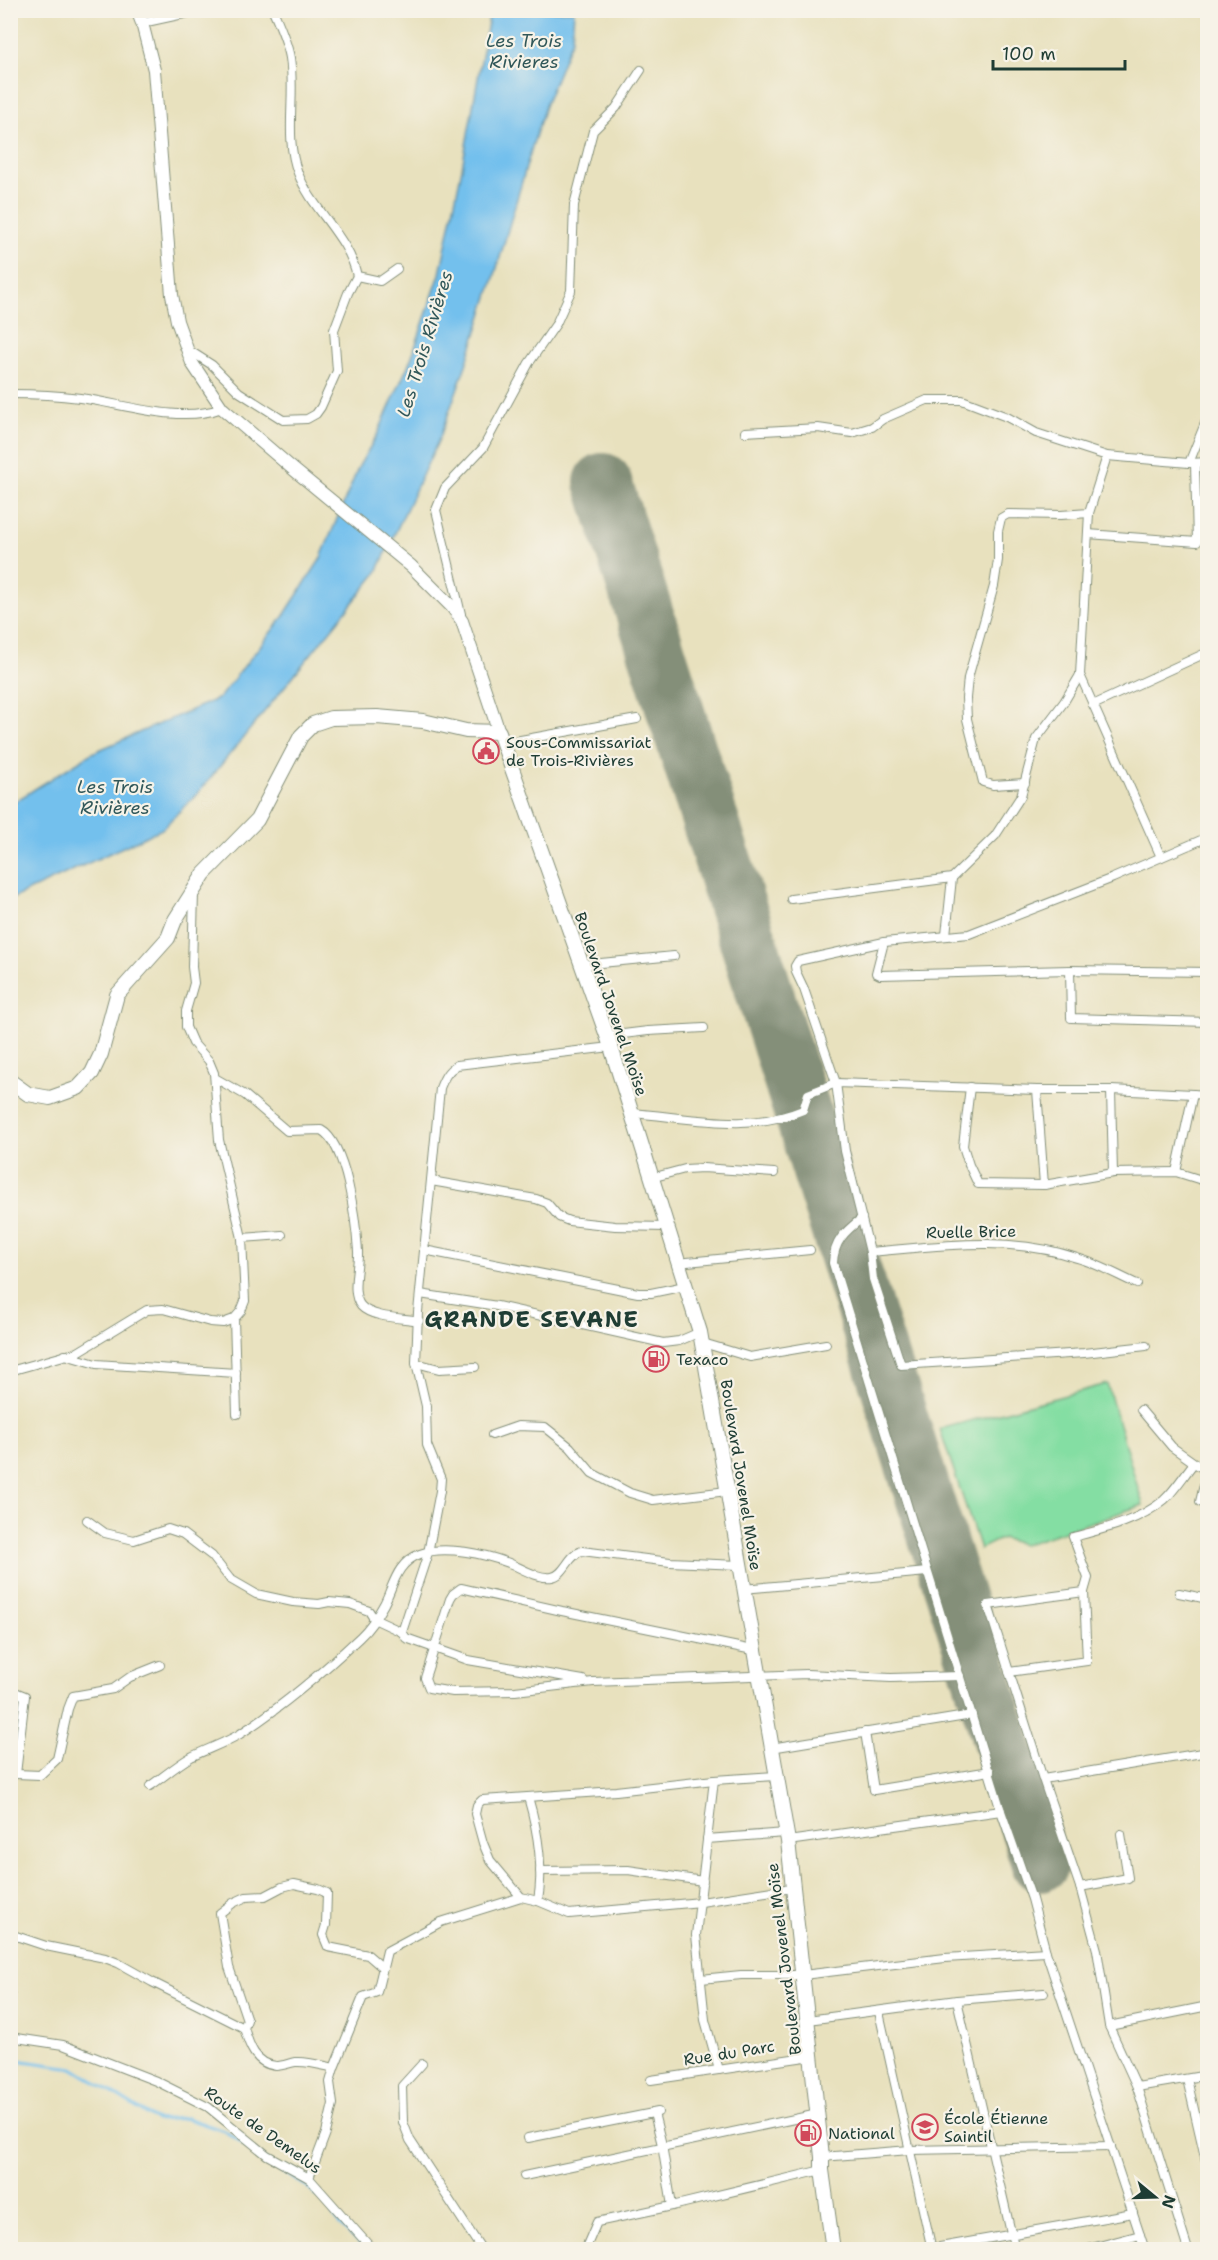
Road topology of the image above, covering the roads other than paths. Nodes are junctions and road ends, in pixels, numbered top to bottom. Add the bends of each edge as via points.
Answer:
1 (137, 10) edge
2 (202, 10) edge
3 (273, 10) edge
4 (142, 23) junction
5 (641, 70) dead end
6 (398, 269) dead end
7 (357, 276) junction
8 (186, 349) junction
9 (10, 394) edge
10 (222, 408) junction
11 (1208, 416) edge
12 (745, 432) dead end
13 (1107, 456) junction
14 (1208, 462) edge
15 (1192, 463) junction
16 (1089, 513) junction
17 (1088, 534) junction
18 (462, 621) junction
19 (1208, 652) edge
20 (1080, 675) junction
21 (1093, 705) junction
22 (637, 719) dead end
23 (502, 738) junction
24 (1025, 783) junction
25 (1208, 837) edge
26 (1161, 857) junction
27 (952, 878) junction
28 (194, 890) junction
29 (790, 899) dead end
30 (946, 935) junction
31 (884, 942) junction
32 (674, 956) dead end
33 (580, 964) junction
34 (1070, 970) junction
35 (1208, 972) edge
36 (1208, 1022) edge
37 (704, 1029) dead end
38 (609, 1042) junction
39 (215, 1078) junction
40 (10, 1081) edge
41 (836, 1083) junction
42 (970, 1087) junction
43 (1037, 1090) junction
44 (1111, 1090) junction
45 (1193, 1094) junction
46 (1208, 1095) edge
47 (631, 1113) junction
48 (1176, 1172) junction
49 (774, 1173) dead end
50 (1113, 1173) junction
51 (651, 1178) junction
52 (431, 1181) junction
53 (1208, 1182) edge
54 (1044, 1185) junction
55 (862, 1218) junction
56 (666, 1227) junction
57 (282, 1235) dead end
58 (242, 1238) junction
59 (424, 1250) junction
60 (810, 1250) dead end
61 (870, 1252) junction
62 (677, 1263) junction
63 (1137, 1284) dead end
64 (685, 1286) junction
65 (420, 1294) junction
66 (234, 1319) junction
67 (419, 1321) junction
68 (701, 1338) junction
69 (826, 1344) dead end
70 (1146, 1346) dead end
71 (65, 1355) junction
72 (416, 1363) junction
73 (475, 1367) dead end
74 (10, 1371) edge
75 (236, 1373) junction
76 (1141, 1410) dead end
77 (237, 1414) dead end
78 (492, 1435) dead end
79 (1194, 1463) junction
80 (1207, 1470) edge
81 (727, 1491) junction
82 (1208, 1505) edge
83 (87, 1520) dead end
84 (428, 1553) junction
85 (739, 1565) junction
86 (927, 1572) junction
87 (743, 1589) junction
88 (1084, 1592) junction
89 (1179, 1593) dead end
90 (1208, 1599) edge
91 (374, 1619) junction
92 (402, 1632) junction
93 (434, 1649) junction
94 (753, 1650) junction
95 (160, 1665) dead end
96 (1009, 1672) junction
97 (960, 1676) junction
98 (758, 1677) junction
99 (593, 1682) junction
100 (10, 1690) edge
101 (972, 1715) junction
102 (865, 1732) junction
103 (771, 1748) junction
104 (1208, 1752) edge
105 (990, 1771) junction
106 (13, 1775) edge
107 (776, 1776) junction
108 (1043, 1779) junction
109 (714, 1780) junction
110 (150, 1786) dead end
111 (528, 1797) junction
112 (1001, 1810) junction
113 (1120, 1834) dead end
114 (787, 1837) junction
115 (707, 1839) junction
116 (540, 1871) junction
117 (703, 1881) junction
118 (1080, 1887) junction
119 (792, 1888) junction
120 (521, 1897) junction
121 (538, 1901) junction
122 (701, 1902) junction
123 (10, 1934) edge
124 (1046, 1952) junction
125 (383, 1968) junction
126 (803, 1975) junction
127 (701, 1978) junction
128 (1044, 1993) dead end
129 (957, 2000) junction
130 (1208, 2006) edge
131 (879, 2012) junction
132 (808, 2020) junction
133 (1109, 2026) junction
134 (244, 2028) junction
135 (10, 2037) edge
136 (812, 2056) junction
137 (422, 2064) dead end
138 (334, 2068) junction
139 (719, 2070) junction
140 (1208, 2075) edge
141 (1187, 2079) junction
142 (651, 2080) dead end
143 (1137, 2087) junction
144 (818, 2114) junction
145 (528, 2138) dead end
146 (662, 2145) junction
147 (1111, 2146) junction
148 (991, 2148) junction
149 (910, 2150) junction
150 (822, 2164) junction
151 (1208, 2170) edge
152 (524, 2176) dead end
153 (309, 2178) junction
154 (672, 2206) junction
155 (1133, 2213) junction
156 (1011, 2234) junction
157 (1140, 2235) junction
158 (929, 2249) edge
159 (374, 2250) edge
160 (482, 2250) edge
161 (585, 2250) edge
162 (833, 2250) edge
163 (1015, 2250) edge
164 (1084, 2250) edge
165 (1145, 2250) edge
166 (1188, 2250) edge

1 - 4 main road
2 - 4 street
3 - 7 street via 290,59 293,154 298,172 307,193 354,261
4 - 8 main road via 154,70 172,295
5 - 18 street via 616,108 593,131 574,205 572,291 483,448 445,489 436,510
6 - 7 street via 380,281
7 - 8 street via 334,330 337,371 321,407 307,419 284,420 239,392 212,365
8 - 10 main road
9 - 10 street via 78,398 178,415
10 - 18 main road via 411,566
11 - 15 street
12 - 13 street via 818,428 852,432 872,427 927,400 962,400 1007,417 1035,433
13 - 15 street
13 - 16 street
14 - 15 street
15 - 17 street via 1197,542
16 - 17 street
16 - 24 street via 1008,514 1001,518 994,586 968,678 967,719 983,782
17 - 20 street
18 - 23 main road
19 - 21 street
20 - 21 street
20 - 24 street via 1036,739
21 - 26 street
22 - 23 street
23 - 28 main road via 423,721 377,717 332,718 313,724 301,736 257,820 204,874
23 - 33 main road, Boulevard Jovenel Moïse
24 - 27 street via 995,836
25 - 26 street
26 - 30 street via 969,934
27 - 29 street
27 - 30 street
28 - 39 street via 194,983 186,1027
28 - 40 main road via 168,938 117,994 101,1054 92,1073 78,1088 50,1098 28,1094
30 - 31 street
31 - 34 street via 876,973 880,975
31 - 41 street via 798,960 795,966
32 - 33 street
33 - 38 main road, Boulevard Jovenel Moïse
34 - 35 street
34 - 36 street via 1071,1018
37 - 38 street via 648,1031
38 - 47 main road, Boulevard Jovenel Moïse
38 - 52 street via 465,1063 449,1070 440,1088
39 - 58 street via 219,1140
39 - 67 street via 238,1090 287,1131 321,1130 333,1140 346,1174 357,1237 356,1296 370,1313
41 - 42 street
41 - 47 street via 808,1094 803,1110 761,1122
41 - 55 street via 845,1151
42 - 43 street
42 - 54 street via 963,1146 978,1184
43 - 44 street
43 - 54 street
44 - 45 street
44 - 50 street
45 - 46 street
45 - 48 street
47 - 51 main road, Boulevard Jovenel Moïse
48 - 50 street
48 - 53 street
49 - 51 street via 703,1168
50 - 54 street
51 - 56 main road, Boulevard Jovenel Moïse
52 - 56 street via 536,1199 569,1221
52 - 59 street
55 - 61 street
55 - 86 street via 842,1234 832,1263
56 - 62 main road, Boulevard Jovenel Moïse
57 - 58 street
58 - 66 street via 245,1301
59 - 64 street via 638,1293
59 - 65 street
60 - 62 street
61 - 63 street, Ruelle Brice via 1012,1243 1077,1257
61 - 70 street via 873,1279 901,1365
62 - 64 main road, Boulevard Jovenel Moïse
64 - 68 main road, Boulevard Jovenel Moïse
65 - 67 street
65 - 68 street via 663,1343
66 - 71 street via 210,1322 172,1311 147,1310 102,1339
66 - 75 street
67 - 72 street
68 - 69 street via 750,1357
68 - 81 main road, Boulevard Jovenel Moïse
71 - 74 street
71 - 75 street via 96,1364
72 - 73 street via 439,1369
72 - 84 street via 426,1406 427,1445 441,1479
75 - 77 street
76 - 79 street via 1172,1447
78 - 81 street via 518,1426 545,1427 570,1447 592,1473 653,1500
79 - 80 street
79 - 88 street via 1152,1509 1073,1538 1088,1578
80 - 82 street via 1200,1502
81 - 85 main road, Boulevard Jovenel Moïse
83 - 91 street via 105,1533 134,1540 168,1529 183,1534 213,1556 230,1580 256,1594 302,1603 350,1604 369,1611
84 - 85 street via 490,1556 551,1577 582,1551 694,1564
84 - 91 street via 418,1555 394,1576
84 - 92 street
85 - 87 main road, Boulevard Jovenel Moïse
86 - 87 street
86 - 97 street
87 - 94 main road, Boulevard Jovenel Moïse
88 - 96 street via 1087,1661
88 - 96 street via 988,1605
89 - 90 street
91 - 92 street
91 - 110 street via 362,1635 283,1702 238,1735 189,1758
92 - 93 street via 406,1638
93 - 94 street via 453,1594 465,1588
93 - 99 street via 500,1667
93 - 99 street via 425,1678 429,1688 436,1690 515,1691
94 - 98 main road, Boulevard Jovenel Moïse
95 - 106 street via 113,1689 73,1696 57,1759 40,1775
96 - 108 street
97 - 98 street
97 - 101 street
98 - 99 street
98 - 103 main road, Boulevard Jovenel Moïse
100 - 106 street via 25,1696
101 - 102 street
101 - 105 street
102 - 103 street
102 - 105 street via 874,1790
103 - 107 main road, Boulevard Jovenel Moïse
104 - 108 street
105 - 112 street
107 - 109 street
107 - 114 main road, Boulevard Jovenel Moïse
108 - 118 street
109 - 111 street
109 - 115 street
111 - 116 street via 538,1832
111 - 120 street via 482,1800 475,1814 490,1860
112 - 114 street
112 - 124 street
113 - 118 street via 1128,1878
114 - 115 street
114 - 119 main road, Boulevard Jovenel Moïse
115 - 117 street
116 - 117 street via 628,1870
116 - 121 street
117 - 122 street
118 - 133 street via 1097,1950
119 - 122 street
119 - 126 main road, Boulevard Jovenel Moïse
120 - 121 street
120 - 125 street via 441,1922 387,1951
121 - 122 street via 569,1914
122 - 127 street via 696,1935
123 - 134 street via 118,1963
124 - 126 street via 945,1958
124 - 147 street
125 - 134 street via 368,1955 328,1947 323,1935 327,1893 318,1889 294,1884 233,1903 220,1913 229,1968 247,2020
125 - 138 street via 377,1992 363,1997
126 - 127 street
126 - 132 main road, Boulevard Jovenel Moïse
127 - 139 street via 705,2020
128 - 129 street
129 - 131 street
129 - 148 street
130 - 133 street
131 - 132 street
131 - 149 street
132 - 136 main road, Boulevard Jovenel Moïse
133 - 143 street
134 - 138 street via 250,2050 268,2063 310,2063
135 - 153 street, Route de Demelus via 63,2045 156,2081 208,2107 267,2155
136 - 139 street, Rue du Parc
136 - 144 main road, Boulevard Jovenel Moïse
137 - 160 street via 402,2086 403,2122 410,2140
138 - 153 street via 330,2082 333,2104
139 - 142 street, Rue du Parc
140 - 141 street
141 - 143 street
141 - 151 street
143 - 166 street
144 - 146 street
144 - 150 main road, Boulevard Jovenel Moïse
145 - 146 street via 656,2112
146 - 152 street
146 - 154 street
147 - 148 street
147 - 155 street
148 - 149 street
148 - 156 street
149 - 150 street
149 - 158 street
150 - 154 street
150 - 162 main road, Boulevard Jovenel Moïse
153 - 159 street, Route de Demelus
154 - 161 street via 597,2222
155 - 156 street
155 - 157 street
156 - 158 street
156 - 163 street
157 - 164 street
157 - 165 street

